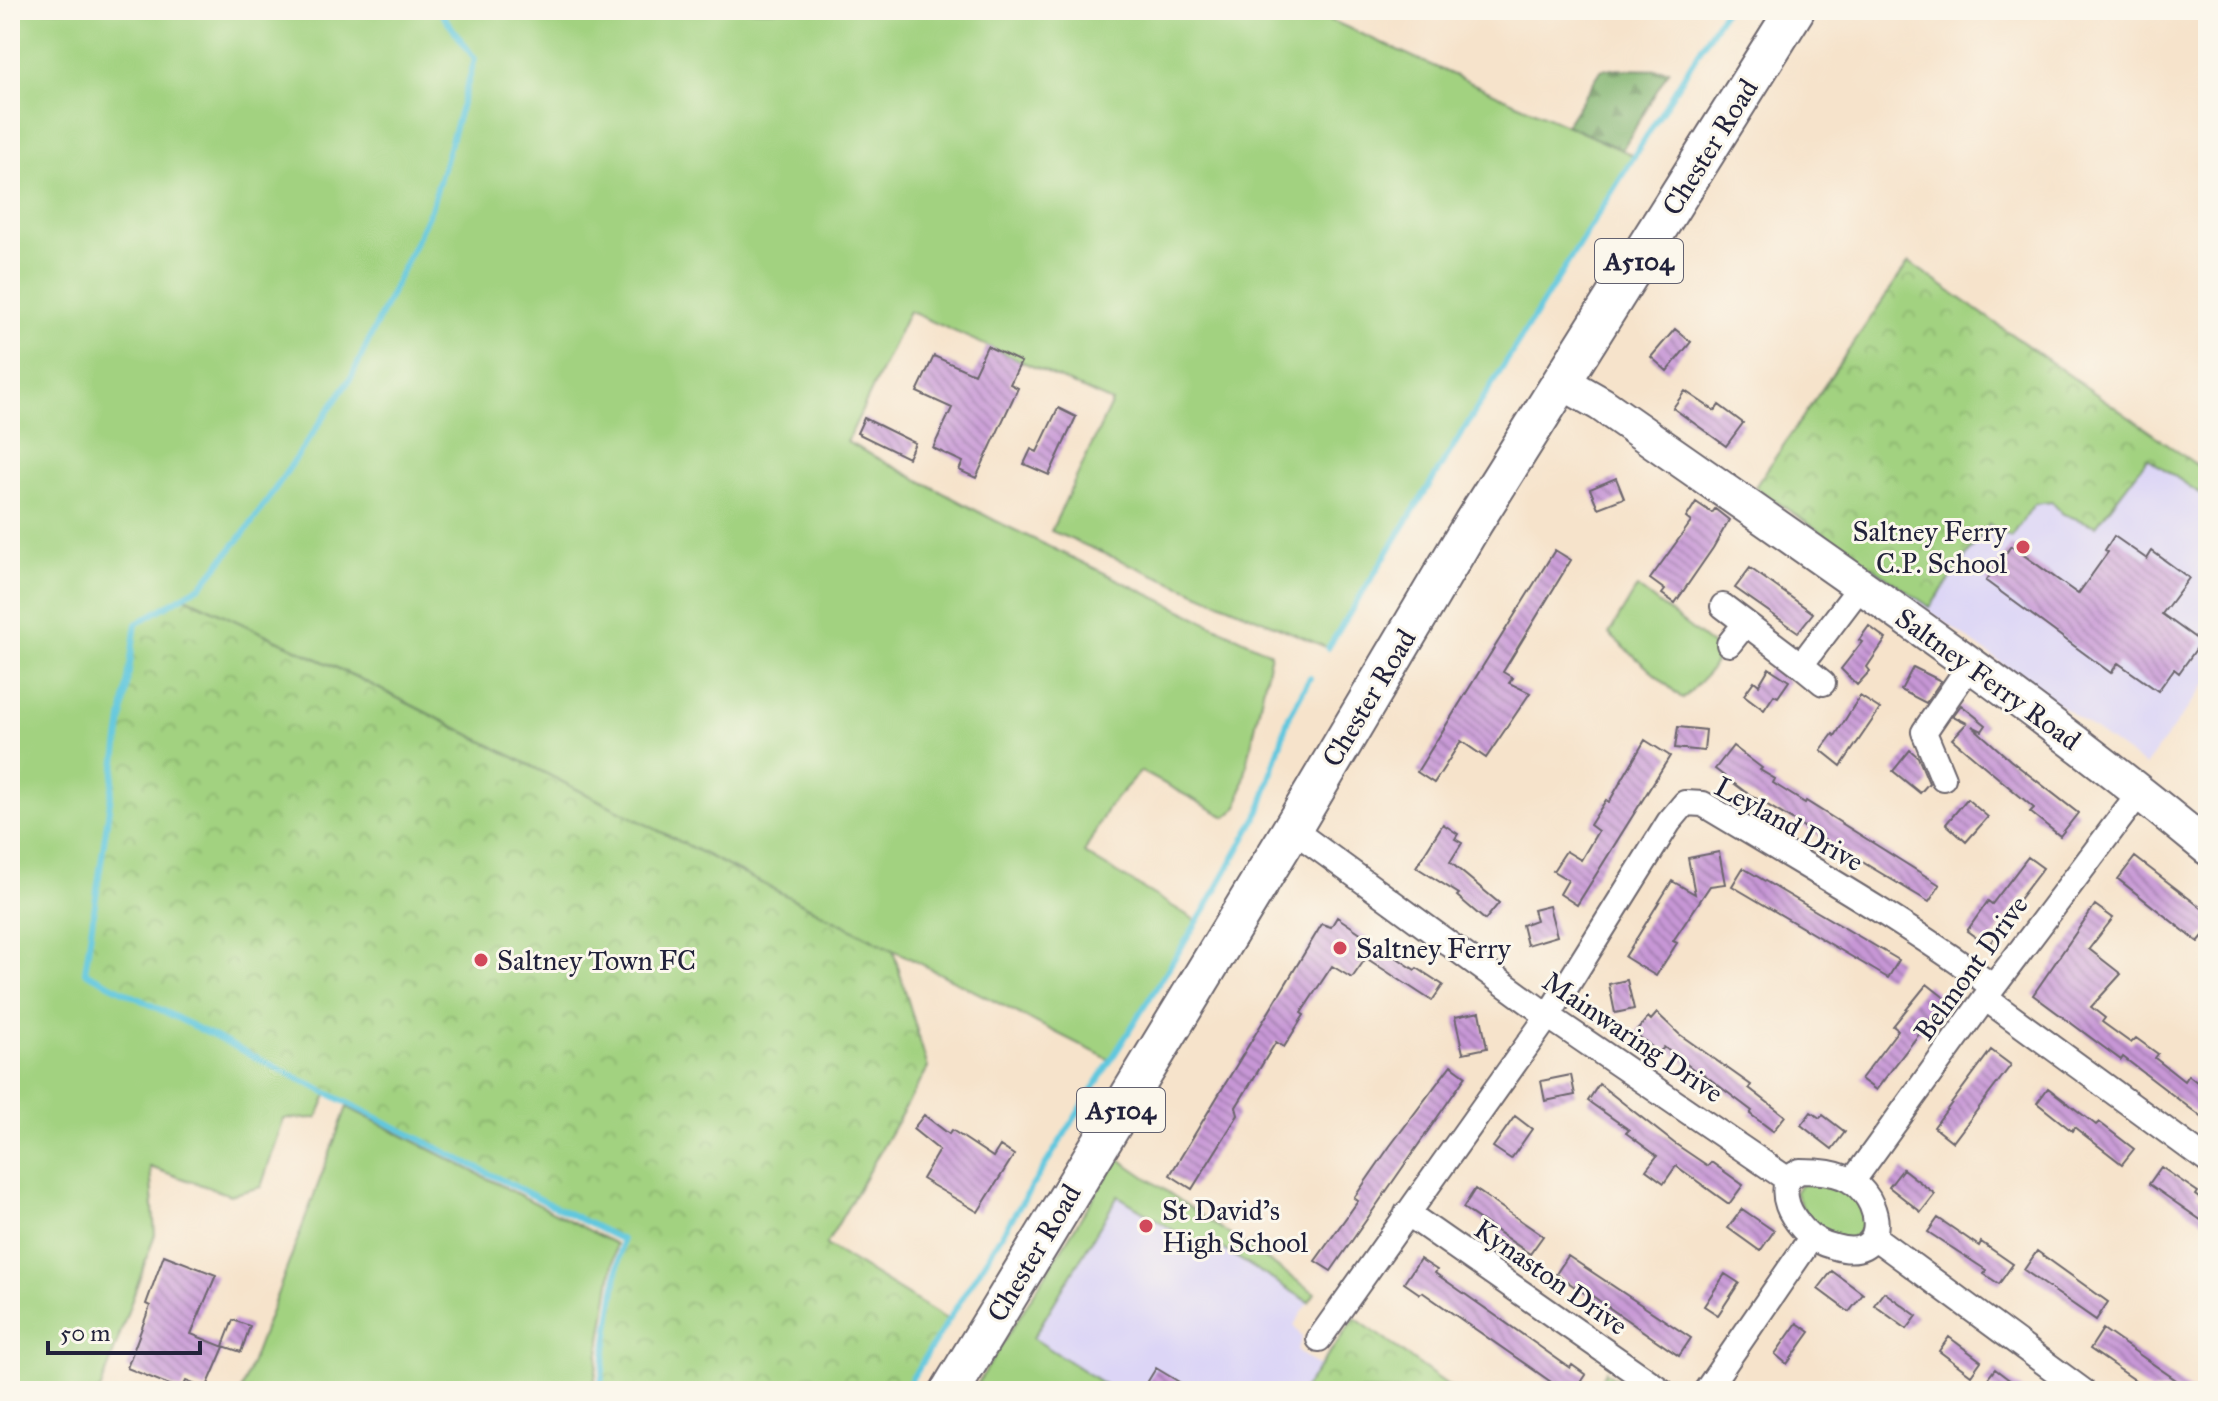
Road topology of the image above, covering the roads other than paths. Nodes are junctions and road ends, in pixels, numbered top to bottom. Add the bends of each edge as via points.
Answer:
1 (1795, 10) edge
2 (1564, 383) junction
3 (1860, 587) junction
4 (1723, 606) dead end
5 (1745, 624) junction
6 (1729, 644) dead end
7 (1801, 665) junction
8 (1970, 665) junction
9 (1823, 683) dead end
10 (1943, 778) dead end
11 (2140, 792) junction
12 (1292, 829) junction
13 (2208, 848) edge
14 (1989, 993) junction
15 (1548, 1016) junction
16 (2208, 1161) edge
17 (1787, 1179) junction
18 (1852, 1182) junction
19 (1407, 1213) junction
20 (1874, 1237) junction
21 (1811, 1238) junction
22 (1319, 1339) dead end
23 (950, 1391) edge
24 (1662, 1391) edge
25 (1706, 1391) edge
26 (2083, 1391) edge

1 - 2 main road, Chester Road / A5104
2 - 3 main road, Saltney Ferry Road
2 - 12 main road, Chester Road / A5104 via 1473,523
3 - 7 street
3 - 8 main road, Saltney Ferry Road
4 - 5 street
5 - 6 street
5 - 7 street
7 - 9 street
8 - 10 street via 1924,732
8 - 11 main road, Saltney Ferry Road
11 - 13 main road, Saltney Ferry Road
11 - 14 street, Belmont Drive
12 - 15 street, Mainwaring Drive
12 - 23 main road, Chester Road / A5104
14 - 15 street, Leyland Drive via 1932,941 1703,804 1685,803
14 - 16 street
14 - 18 street, Belmont Drive
15 - 17 street, Mainwaring Drive
15 - 19 street
17 - 18 street via 1813,1171
17 - 21 street via 1786,1202
18 - 20 street via 1872,1205 1877,1220
19 - 22 street
19 - 24 street, Kynaston Drive
20 - 21 street via 1855,1252
20 - 26 street
21 - 25 street

